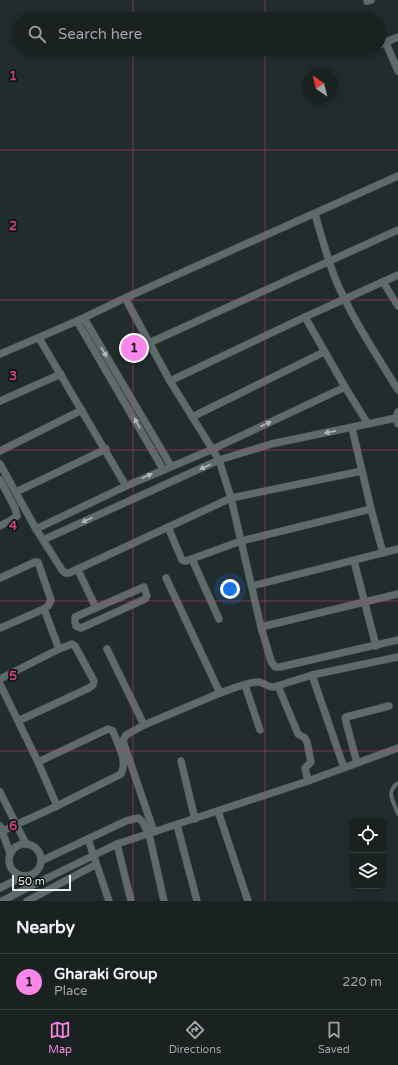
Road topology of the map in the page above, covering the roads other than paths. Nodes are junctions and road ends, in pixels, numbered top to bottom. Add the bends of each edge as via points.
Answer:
1 (398, 37) edge
2 (386, 43) edge
3 (386, 49) edge
4 (398, 71) edge
5 (398, 176) edge
6 (315, 214) junction
7 (398, 230) edge
8 (328, 260) junction
9 (398, 275) edge
10 (383, 282) junction
11 (125, 298) junction
12 (345, 300) junction
13 (398, 306) edge
14 (305, 317) junction
15 (80, 319) junction
16 (39, 338) junction
17 (149, 343) junction
18 (324, 352) junction
19 (0, 354) edge
20 (61, 374) junction
21 (170, 382) junction
22 (345, 387) junction
23 (398, 390) edge
24 (125, 395) junction
25 (0, 400) edge
26 (82, 410) junction
27 (192, 417) junction
28 (397, 418) edge
29 (368, 424) junction
30 (352, 428) junction
31 (213, 449) junction
32 (106, 450) junction
33 (0, 451) edge
34 (219, 460) junction
35 (0, 464) edge
36 (171, 466) junction
37 (163, 469) junction
38 (362, 471) junction
39 (0, 481) edge
40 (126, 486) junction
41 (16, 492) junction
42 (231, 498) junction
43 (371, 509) junction
44 (0, 526) edge
45 (168, 527) junction
46 (36, 529) junction
47 (43, 540) junction
48 (241, 541) junction
49 (398, 549) edge
50 (383, 553) junction
51 (192, 559) junction
52 (354, 561) junction
53 (78, 570) junction
54 (0, 578) edge
55 (166, 578) dead end
56 (252, 586) junction
57 (398, 594) edge
58 (365, 601) junction
59 (96, 608) junction
60 (44, 609) junction
61 (219, 619) dead end
62 (261, 627) junction
63 (0, 628) edge
64 (398, 640) edge
65 (376, 646) junction
66 (59, 649) junction
67 (107, 649) dead end
68 (398, 657) edge
69 (312, 675) junction
70 (0, 679) edge
71 (0, 684) edge
72 (245, 684) junction
73 (278, 686) junction
74 (220, 693) junction
75 (389, 706) dead end
76 (18, 722) junction
77 (144, 725) junction
78 (260, 730) dead end
79 (398, 748) edge
80 (181, 761) dead end
81 (38, 762) junction
82 (357, 763) junction
83 (344, 768) junction
84 (308, 780) junction
85 (398, 783) edge
86 (0, 792) edge
87 (396, 805) edge
88 (57, 806) junction
89 (218, 811) junction
90 (398, 814) edge
91 (195, 819) junction
92 (16, 824) junction
93 (177, 825) junction
94 (1, 829) edge
95 (152, 833) junction
96 (88, 839) junction
97 (26, 844) junction
98 (117, 844) junction
99 (10, 853) junction
100 (93, 855) junction
101 (41, 862) junction
102 (95, 865) junction
103 (28, 876) junction
104 (35, 884) junction
105 (0, 888) edge
106 (2, 901) edge
107 (27, 901) edge
108 (108, 901) edge
109 (131, 901) edge
110 (164, 901) edge
111 (197, 901) edge
112 (248, 901) edge

1 - 2 street
3 - 4 street
5 - 6 street
6 - 8 street
6 - 11 street
7 - 8 street
8 - 12 street
8 - 17 street
9 - 10 street
10 - 12 street
10 - 13 street
11 - 15 street
11 - 17 street
12 - 14 street
12 - 23 street
14 - 18 street
14 - 21 street
15 - 16 street
15 - 24 street
16 - 19 street
16 - 20 street
17 - 21 street
18 - 22 street
18 - 27 street
20 - 25 street
20 - 26 street
21 - 27 street
22 - 29 street
31 -> 22 street
24 - 36 street
37 -> 24 street
26 - 32 street
26 - 33 street
27 - 31 street
28 - 29 street
29 - 30 street
30 -> 34 street via 271,444
30 - 38 street
31 - 34 street
31 - 36 street
32 - 40 street
32 - 41 street
34 - 42 street
34 -> 47 street
35 - 41 street
36 - 37 street
40 -> 37 street
38 - 42 street
38 - 43 street
39 - 44 street via 17,516
40 - 46 street
41 - 46 street
42 - 45 street
42 - 48 street
43 - 48 street
43 - 50 street
45 - 51 street via 182,560
45 - 53 street
46 - 47 street
47 - 53 street via 65,573
48 - 51 street
48 - 56 street
49 - 50 street
50 - 52 street
51 - 61 street
52 - 56 street
52 - 58 street
53 - 59 street
54 - 60 street via 38,562 51,600
55 - 74 street
56 - 62 street
57 - 58 street
58 - 62 street
58 - 65 street
59 - 59 street via 141,588 145,588 147,596 144,599 81,628 76,626 75,618
60 - 63 street
60 - 66 street
62 - 65 street via 275,667
64 - 65 street
66 - 70 street
66 - 76 street via 69,644 75,646 94,680 93,685
67 - 77 street
68 - 69 street
69 - 73 street
69 - 83 street
71 - 76 street
72 - 73 street via 258,682 268,687
72 - 74 street
72 - 78 street
73 - 84 street via 298,734 307,742 311,762 305,768
74 - 77 street
75 - 82 street via 345,718
76 - 81 street
77 - 95 street via 126,735 124,741
79 - 82 street
80 - 91 street
81 - 88 street
81 - 88 street via 108,729 113,732 124,761 121,774
82 - 83 street
83 - 84 street
84 - 89 street
85 - 87 lane via 390,792
86 - 92 street
87 - 90 lane
88 - 92 street
89 - 91 street
89 - 112 street
91 - 93 street
92 - 94 street
92 - 97 street
93 - 95 street
93 - 111 street
94 - 99 street
95 - 96 street via 138,818
95 - 98 street
95 - 110 street
96 - 100 street
96 - 101 street
97 - 99 street via 14,848
97 - 101 street via 37,850
98 - 100 street
98 - 109 street
99 - 103 street via 10,866 13,871 18,875
100 - 102 street
100 - 104 street
101 - 103 street via 39,868
102 - 107 street
102 - 108 street
103 - 104 street
103 - 105 street
104 - 106 street

